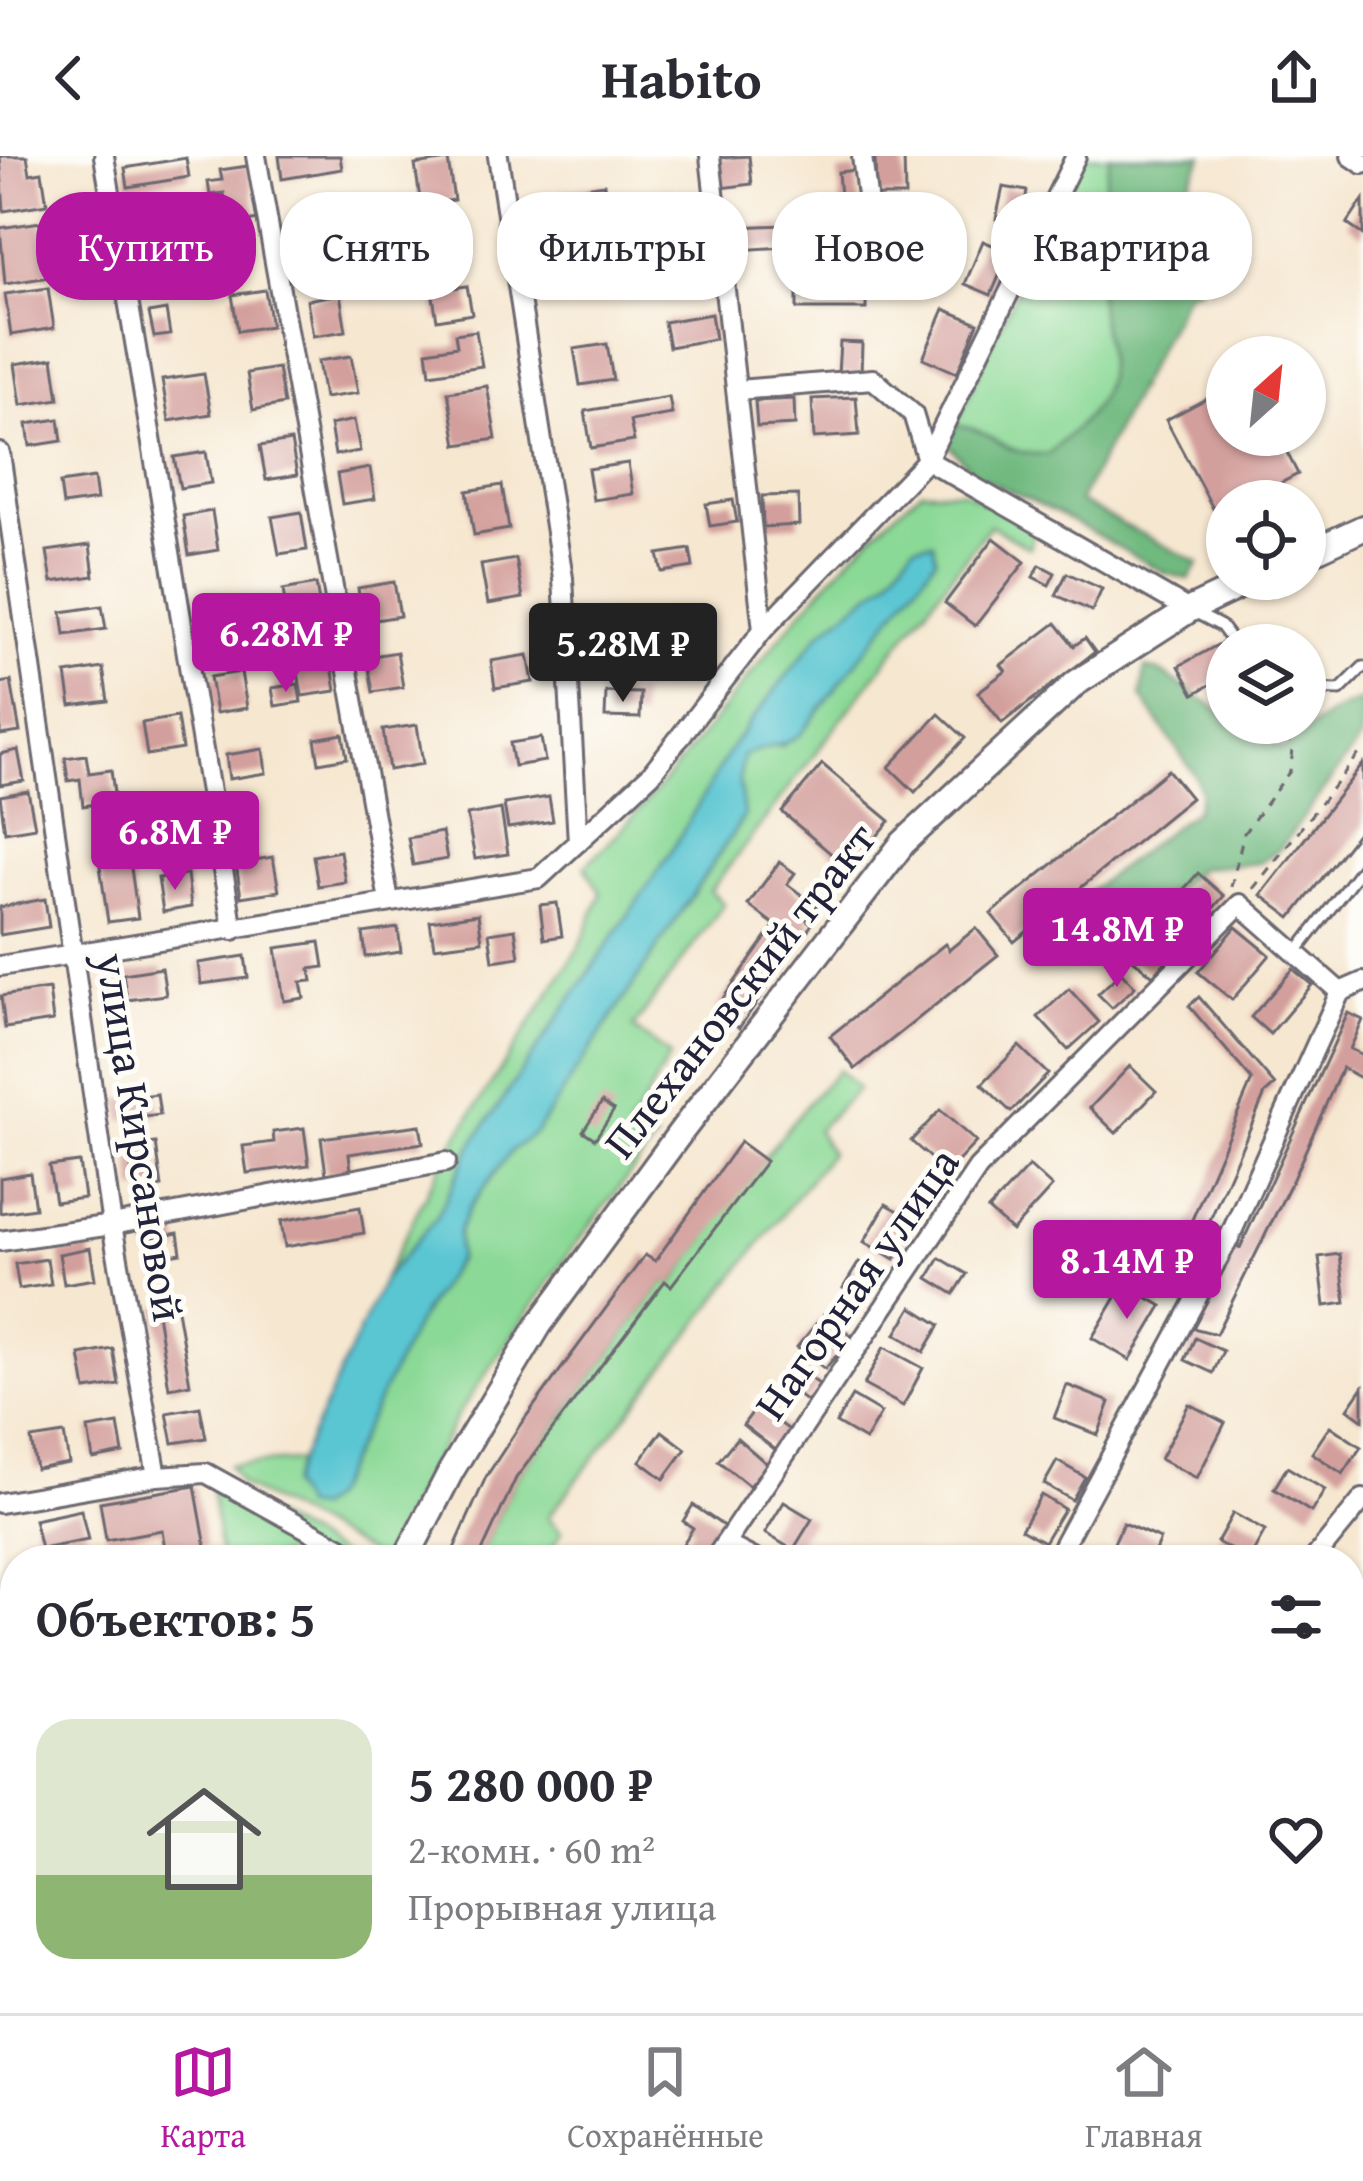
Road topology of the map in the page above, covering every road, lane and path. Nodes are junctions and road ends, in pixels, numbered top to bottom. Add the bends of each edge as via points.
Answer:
1 (104, 156) edge
2 (256, 156) edge
3 (498, 156) edge
4 (710, 156) edge
5 (862, 156) edge
6 (1076, 156) edge
7 (1352, 156) edge
8 (1363, 164) edge
9 (866, 192) edge
10 (738, 390) junction
11 (0, 452) edge
12 (928, 460) junction
13 (1363, 528) edge
14 (1326, 545) edge
15 (1210, 600) edge
16 (1189, 610) junction
17 (1217, 624) edge
18 (763, 630) junction
19 (1363, 667) edge
20 (1326, 690) edge
21 (1290, 744) edge
22 (1363, 749) edge
23 (578, 842) junction
24 (1363, 866) edge
25 (389, 901) junction
26 (1240, 904) junction
27 (233, 930) junction
28 (1296, 953) junction
29 (75, 955) junction
30 (0, 965) edge
31 (1363, 982) edge
32 (1340, 992) junction
33 (446, 1162) dead end
34 (112, 1225) junction
35 (0, 1241) edge
36 (157, 1476) junction
37 (1363, 1499) edge
38 (0, 1503) edge
39 (336, 1545) edge
40 (413, 1545) edge
41 (725, 1545) edge
42 (1063, 1545) edge
43 (1325, 1545) edge

1 - 27 street
2 - 25 street
3 - 23 street via 562,578
4 - 10 street
5 - 9 street
6 - 12 street
7 - 8 street
10 - 12 street via 873,379 913,414
10 - 18 street
11 - 29 street, улица Кирсановой
12 - 16 street
12 - 18 street
13 - 14 street
15 - 16 street, Плехановский тракт
16 - 17 lane
16 - 40 street, Плехановский тракт via 1076,683 903,843 539,1325
18 - 23 street via 651,774
19 - 20 lane via 1340,690
21 - 26 path via 1290,771 1244,833 1230,884
22 - 26 path
23 - 25 street via 539,878
24 - 28 lane
25 - 27 street
26 - 28 street
26 - 41 street, Нагорная улица via 977,1168
27 - 29 street
28 - 32 street
29 - 30 street
29 - 34 street, улица Кирсановой
31 - 32 street
32 - 42 street via 1228,1238
33 - 34 street
34 - 35 street
34 - 36 street, улица Кирсановой
36 - 38 street
36 - 39 street via 206,1473
37 - 43 street

